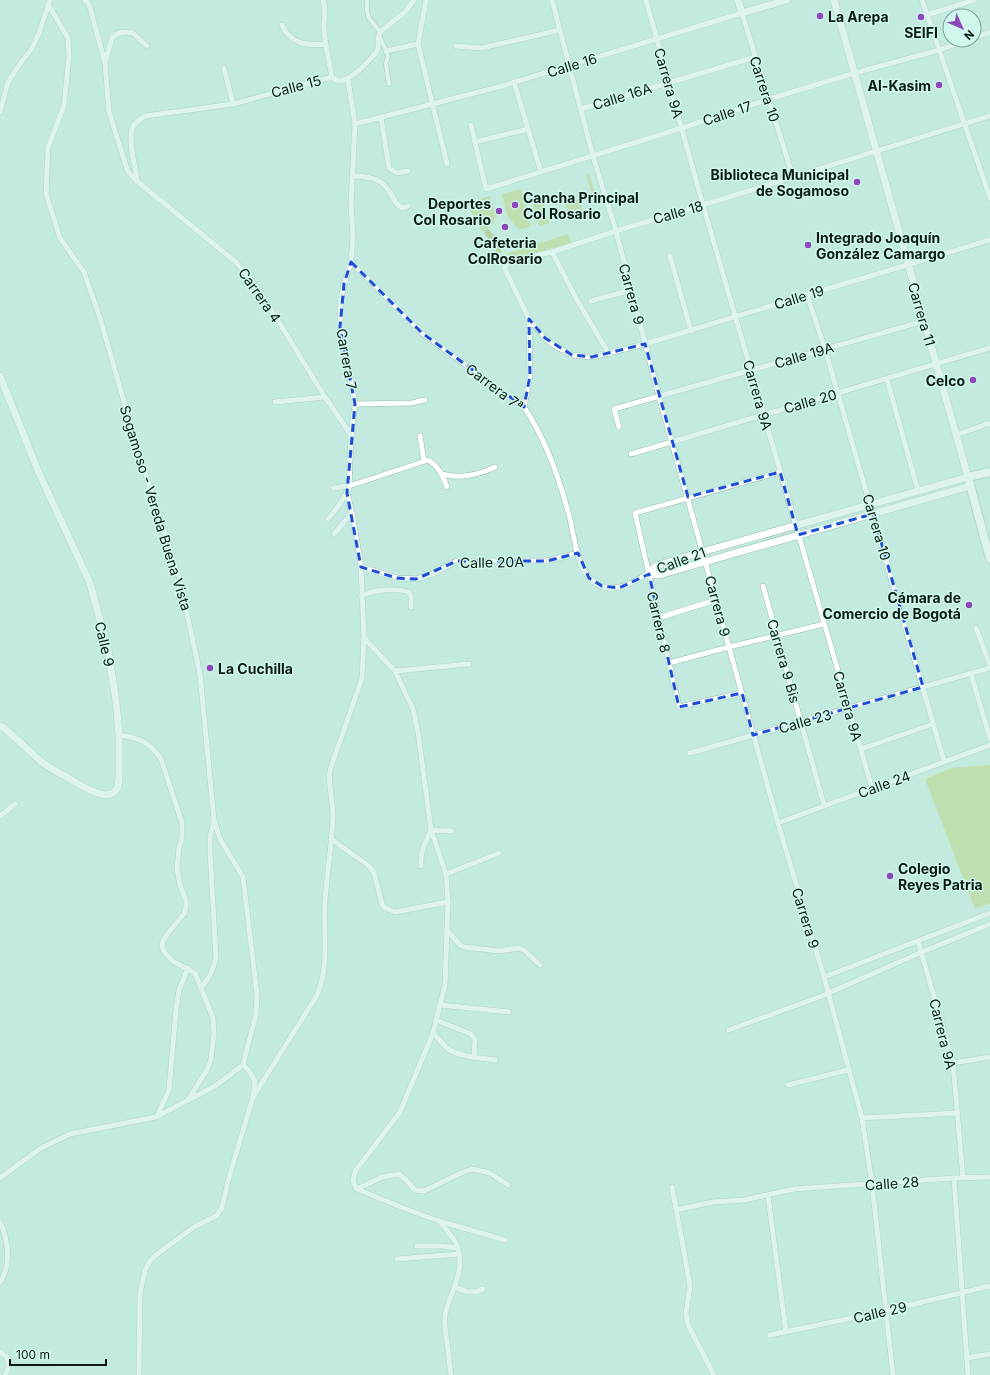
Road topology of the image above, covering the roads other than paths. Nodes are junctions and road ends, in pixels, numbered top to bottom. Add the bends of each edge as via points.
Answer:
1 (85, 0) edge
2 (323, 0) edge
3 (367, 0) edge
4 (414, 0) edge
5 (426, 0) edge
6 (552, 0) edge
7 (646, 0) edge
8 (738, 0) edge
9 (787, 0) edge
10 (834, 0) edge
11 (922, 0) edge
12 (974, 0) edge
13 (49, 2) edge
14 (742, 13) junction
15 (927, 14) junction
16 (282, 25) dead end
17 (560, 30) junction
18 (380, 32) junction
19 (656, 39) junction
20 (326, 44) junction
21 (418, 44) junction
22 (147, 46) dead end
23 (456, 46) dead end
24 (945, 48) edge
25 (939, 50) junction
26 (386, 51) junction
27 (755, 57) junction
28 (105, 63) junction
29 (569, 65) junction
30 (224, 68) dead end
31 (855, 73) junction
32 (332, 77) junction
33 (348, 80) junction
34 (514, 82) junction
35 (669, 82) junction
36 (390, 84) dead end
37 (769, 99) junction
38 (432, 103) junction
39 (233, 104) junction
40 (581, 109) junction
41 (0, 112) edge
42 (990, 116) edge
43 (382, 117) junction
44 (355, 124) junction
45 (965, 124) junction
46 (471, 126) dead end
47 (682, 128) junction
48 (528, 129) junction
49 (475, 142) junction
50 (877, 151) junction
51 (593, 156) junction
52 (447, 164) dead end
53 (408, 171) dead end
54 (541, 172) junction
55 (353, 176) junction
56 (793, 177) junction
57 (138, 182) junction
58 (990, 196) edge
59 (703, 205) junction
60 (408, 206) dead end
61 (616, 230) junction
62 (990, 240) edge
63 (552, 252) junction
64 (670, 256) dead end
65 (351, 262) junction
66 (909, 265) junction
67 (631, 290) junction
68 (807, 294) junction
69 (591, 301) dead end
70 (736, 317) junction
71 (529, 319) junction
72 (924, 321) junction
73 (691, 331) junction
74 (645, 344) junction
75 (990, 348) edge
76 (825, 349) junction
77 (609, 354) junction
78 (936, 364) junction
79 (751, 370) junction
80 (0, 376) edge
81 (887, 378) junction
82 (838, 393) junction
83 (659, 396) junction
84 (325, 397) junction
85 (425, 400) dead end
86 (275, 402) dead end
87 (355, 404) junction
88 (524, 407) junction
89 (764, 415) junction
90 (990, 423) edge
91 (619, 427) dead end
92 (351, 435) junction
93 (956, 435) junction
94 (420, 436) dead end
95 (672, 442) junction
96 (630, 454) dead end
97 (426, 461) junction
98 (496, 467) dead end
99 (780, 472) junction
100 (990, 472) edge
101 (441, 474) junction
102 (968, 477) junction
103 (349, 486) junction
104 (970, 486) junction
105 (447, 487) dead end
106 (333, 488) dead end
107 (918, 491) junction
108 (347, 493) junction
109 (688, 497) junction
110 (870, 504) junction
111 (352, 513) junction
112 (873, 514) junction
113 (328, 519) dead end
114 (796, 526) junction
115 (334, 534) dead end
116 (798, 534) junction
117 (987, 535) edge
118 (703, 552) junction
119 (578, 553) junction
120 (990, 558) edge
121 (705, 561) junction
122 (361, 567) junction
123 (648, 574) junction
124 (763, 586) dead end
125 (361, 596) junction
126 (716, 600) junction
127 (411, 607) dead end
128 (658, 618) junction
129 (824, 624) junction
130 (976, 628) dead end
131 (777, 635) junction
132 (364, 638) junction
133 (729, 647) junction
134 (669, 663) junction
135 (469, 664) dead end
136 (990, 665) edge
137 (990, 668) edge
138 (395, 671) junction
139 (971, 674) junction
140 (922, 688) junction
141 (742, 693) junction
142 (849, 708) junction
143 (801, 722) junction
144 (933, 724) junction
145 (0, 726) edge
146 (119, 735) junction
147 (754, 736) junction
148 (990, 738) edge
149 (990, 745) edge
150 (861, 749) junction
151 (690, 754) dead end
152 (944, 761) junction
153 (872, 788) junction
154 (15, 804) dead end
155 (824, 805) junction
156 (0, 816) edge
157 (214, 820) junction
158 (778, 822) junction
159 (431, 830) junction
160 (452, 831) dead end
161 (331, 839) junction
162 (499, 853) dead end
163 (422, 866) dead end
164 (446, 874) junction
165 (448, 902) junction
166 (990, 913) edge
167 (990, 924) edge
168 (447, 930) junction
169 (918, 940) junction
170 (922, 952) junction
171 (540, 965) dead end
172 (188, 968) junction
173 (824, 977) junction
174 (201, 987) junction
175 (828, 994) junction
176 (440, 1005) junction
177 (509, 1012) dead end
178 (436, 1020) junction
179 (729, 1030) dead end
180 (433, 1033) junction
181 (474, 1057) junction
182 (990, 1057) edge
183 (495, 1060) dead end
184 (952, 1063) junction
185 (243, 1065) junction
186 (848, 1070) junction
187 (788, 1085) dead end
188 (252, 1097) junction
189 (187, 1102) junction
190 (957, 1113) junction
191 (156, 1117) junction
192 (862, 1118) junction
193 (990, 1177) edge
194 (0, 1178) edge
195 (954, 1178) junction
196 (963, 1178) junction
197 (872, 1184) junction
198 (508, 1185) dead end
199 (672, 1187) dead end
200 (357, 1189) junction
201 (768, 1196) junction
202 (676, 1210) junction
203 (439, 1221) junction
204 (0, 1222) edge
205 (504, 1240) dead end
206 (417, 1246) dead end
207 (458, 1248) junction
208 (460, 1254) junction
209 (397, 1259) dead end
210 (0, 1282) edge
211 (990, 1286) edge
212 (456, 1287) junction
213 (483, 1289) dead end
214 (962, 1292) junction
215 (885, 1311) junction
216 (786, 1332) junction
217 (770, 1335) dead end
218 (0, 1352) edge
219 (990, 1354) edge
220 (967, 1358) junction
221 (5, 1375) edge
222 (139, 1375) edge
223 (451, 1375) edge
224 (714, 1375) edge
225 (893, 1375) edge
226 (968, 1375) edge

1 - 28 street, Carrera 4 via 89,4
2 - 20 street
3 - 18 street via 369,18
4 - 18 street via 405,12
5 - 21 street
6 - 17 street, Carrera 9
7 - 19 street, Carrera 9A
8 - 14 street, Carrera 10
9 - 14 street, Calle 16
10 - 31 street, Carrera 11
11 - 15 street
12 - 15 street
13 - 41 street via 31,50 8,82
13 - 157 street, Sogamoso - Vereda Buena Vista via 68,38 69,56 64,106 48,147 46,194 60,238 84,272 100,318 140,457 179,578 200,674
14 - 19 street, Calle 16
14 - 27 street, Carrera 10
15 - 25 street
16 - 20 street via 285,33 296,41
17 - 23 street via 486,48
17 - 29 street, Carrera 9
18 - 26 street
18 - 33 street via 376,53
19 - 29 street, Calle 16
19 - 35 street, Carrera 9A
20 - 32 street
21 - 26 street
21 - 38 street
22 - 28 street via 133,33 117,34 112,38
24 - 25 street, Calle 17
25 - 31 street, Calle 17
25 - 45 street
26 - 36 street
27 - 35 street, Calle 16A
27 - 37 street, Carrera 10
28 - 57 street, Carrera 4 via 109,112 128,172
29 - 34 street, Calle 16
29 - 40 street, Carrera 9
30 - 39 street
31 - 37 street, Calle 17
31 - 50 street, Carrera 11
32 - 33 street, Calle 15 via 340,82
32 - 39 street, Calle 15
33 - 44 street, Carrera 7
34 - 38 street, Calle 16
34 - 48 street
35 - 40 street, Calle 16A
35 - 47 street, Carrera 9A
37 - 47 street, Calle 17
37 - 56 street, Carrera 10
38 - 43 street, Calle 16
38 - 52 street
39 - 57 street, Calle 15 via 145,116 138,120 132,128
40 - 51 street, Carrera 9
42 - 45 street, Calle 18
43 - 44 street, Calle 16
43 - 53 street via 389,168 396,173
44 - 55 street, Carrera 7
45 - 50 street, Calle 18
45 - 58 street
46 - 49 street
47 - 51 street, Calle 17
47 - 59 street, Carrera 9A
48 - 49 street
48 - 54 street
49 - 54 street, Calle 17 via 486,189
50 - 56 street, Calle 18
50 - 66 street, Carrera 11
51 - 54 street, Calle 17
51 - 61 street, Carrera 9
55 - 60 street via 376,178 387,188 396,204 403,208
55 - 65 street, Carrera 7
56 - 59 street, Calle 18
57 - 84 street, Carrera 4 via 237,263 248,275 260,290
59 - 61 street, Calle 18
59 - 70 street, Carrera 9A
61 - 63 street, Calle 18
61 - 67 street, Carrera 9
62 - 66 street, Calle 19
63 - 71 street, Calle 18 via 510,261 504,266
63 - 77 street
64 - 73 street
65 - 87 street, Carrera 7 via 340,304 340,327
65 - 88 street, Carrera 7ª via 422,332
66 - 68 street, Calle 19
66 - 72 street, Carrera 11
67 - 69 street
67 - 74 street, Carrera 9
68 - 70 street, Calle 19
68 - 76 street, Carrera 10
70 - 73 street, Calle 19
70 - 79 street, Carrera 9A
71 - 77 street via 545,338 572,355 592,357
71 - 88 street via 530,376
72 - 76 street, Calle 19A
72 - 78 street, Carrera 11
73 - 74 street, Calle 19
74 - 77 street, Calle 19
74 - 83 street, Carrera 9
75 - 78 street, Calle 20
76 - 79 street, Calle 19A
76 - 82 street, Carrera 10
78 - 81 street, Calle 20
78 - 93 street, Carrera 11
79 - 83 street, Calle 19A
79 - 89 street, Carrera 9A
80 - 146 street, Calle 9 via 39,473 90,583 108,650
81 - 82 street, Calle 20
81 - 107 street
82 - 89 street, Calle 20
82 - 110 street, Carrera 10
83 - 91 street, Calle 19A via 614,409
83 - 95 street, Carrera 9
84 - 86 street
84 - 92 street, Carrera 4
85 - 87 street via 412,403
87 - 92 street, Carrera 7
88 - 119 street, Carrera 7ª via 534,422 563,491
89 - 95 street, Calle 20
89 - 99 street, Carrera 9A
90 - 93 street
92 - 103 street, Carrera 7
93 - 102 street, Carrera 11
94 - 97 street
95 - 96 street, Calle 20
95 - 109 street, Carrera 9
97 - 101 street via 434,463
97 - 103 street
98 - 101 street via 453,477
99 - 109 street
99 - 114 street, Carrera 9A
100 - 102 main road, Calle 21
101 - 105 street
102 - 104 main road, Carrera 11
102 - 107 street, Calle 21
103 - 106 street
103 - 108 street, Carrera 7
104 - 112 street, Calle 21
104 - 117 main road, Carrera 11
107 - 110 street, Calle 21
108 - 111 street, Carrera 7
108 - 113 street
109 - 118 street, Carrera 9
109 - 123 street, Carrera 8 via 634,513
110 - 112 street, Carrera 10
110 - 114 street, Calle 21
111 - 115 street
111 - 122 street, Carrera 7
112 - 116 street, Calle 21
112 - 140 street, Carrera 10
114 - 116 street, Carrera 9A
114 - 118 street, Calle 21
116 - 121 street, Calle 21
116 - 129 street, Carrera 9A
117 - 120 main road, Carrera 11
118 - 121 street, Carrera 9
118 - 123 street, Calle 21 via 656,566
119 - 122 street, Calle 20A via 546,561 457,562 416,579 397,578
119 - 123 street, Carrera 7ª via 589,578 602,586 619,588
121 - 123 street, Calle 21 via 659,575
121 - 126 street, Carrera 9
122 - 125 street, Carrera 7
123 - 128 street, Carrera 8
124 - 131 street, Carrera 9 Bis
125 - 127 street via 375,591 405,591 409,593
125 - 132 street, Carrera 7
126 - 128 street
126 - 133 street, Carrera 9
128 - 134 street, Carrera 8
129 - 131 street
129 - 142 street, Carrera 9A
130 - 136 street
131 - 133 street
131 - 143 street, Carrera 9 Bis
132 - 138 street
132 - 161 street, Carrera 7 via 362,678 330,770 333,814
133 - 134 street
133 - 141 street, Carrera 9
134 - 141 street, Carrera 8 via 679,707
135 - 138 street
137 - 139 street, Calle 23
138 - 159 street via 408,697 418,732
139 - 140 street, Calle 23
139 - 148 street
140 - 142 street, Calle 23
140 - 144 street, Carrera 10
141 - 147 street, Carrera 9
142 - 143 street, Calle 23
142 - 150 street, Carrera 9A
143 - 147 street, Calle 23
143 - 155 street, Carrera 9 Bis
144 - 150 street
144 - 152 street, Carrera 10
145 - 146 street, Calle 9 via 45,764 90,790 106,795 116,790 119,782
146 - 172 street via 133,737 155,749 161,759 182,823 177,869 186,908 163,941 162,947 174,962
147 - 151 street, Calle 23
147 - 158 street, Carrera 9
149 - 152 street, Calle 24
150 - 153 street, Carrera 9A
152 - 153 street, Calle 24
153 - 155 street, Calle 24
154 - 156 street
155 - 158 street, Calle 24
157 - 174 street via 210,851 216,957 213,971
157 - 185 street, Sogamoso - Vereda Buena Vista via 220,839 243,877 255,970 256,1014
158 - 173 street, Carrera 9
159 - 160 street
159 - 163 street via 422,850
159 - 164 street
161 - 165 street via 369,866 374,873 384,908 395,912
161 - 188 street, Carrera 7 via 325,901 324,972 321,985 316,997
162 - 164 street
164 - 165 street
165 - 168 street
166 - 169 street
167 - 170 street
168 - 171 street via 460,946 499,951 519,948
168 - 176 street via 445,985
169 - 170 street, Carrera 9A
169 - 173 street
170 - 175 street
170 - 184 street, Carrera 9A
172 - 174 street via 195,973
172 - 191 street via 179,990 169,1090
173 - 175 street, Carrera 9
174 - 189 street via 213,1018 211,1059
175 - 179 street
175 - 186 street, Carrera 9
176 - 177 street
176 - 178 street
178 - 180 street
178 - 181 street via 471,1034 475,1039
180 - 181 street via 448,1049
180 - 200 street via 400,1112 356,1170 352,1179
181 - 183 street
182 - 184 street
184 - 190 street, Carrera 9A
185 - 188 street via 255,1081
185 - 189 street via 215,1086
186 - 187 street
186 - 192 street, Carrera 9
188 - 222 street via 222,1208 216,1216 194,1227 156,1255 145,1270 140,1293
189 - 191 street
190 - 192 street
190 - 196 street, Carrera 9A
191 - 194 street via 70,1134 41,1148
192 - 197 street, Carrera 9
193 - 196 street, Calle 28
195 - 196 street, Calle 28
195 - 197 street, Calle 28
195 - 214 street
197 - 201 street, Calle 28 via 794,1189
197 - 215 street, Carrera 9
198 - 200 street via 490,1172 472,1169 420,1192 399,1174 382,1177
199 - 202 street
200 - 203 street
201 - 202 street, Calle 28 via 713,1202
201 - 216 street
202 - 224 street via 690,1285 686,1314 688,1325
203 - 205 street
203 - 207 street
204 - 210 street via 7,1245 6,1268
206 - 207 street
207 - 208 street
208 - 209 street
208 - 212 street via 460,1271
211 - 214 street, Calle 29
212 - 213 street via 471,1292
212 - 223 street via 445,1312 444,1327
214 - 215 street, Calle 29
214 - 220 street
215 - 216 street, Calle 29
215 - 225 street, Carrera 9
216 - 217 street, Calle 29
218 - 221 street via 7,1357 9,1366
219 - 220 street
220 - 226 street

